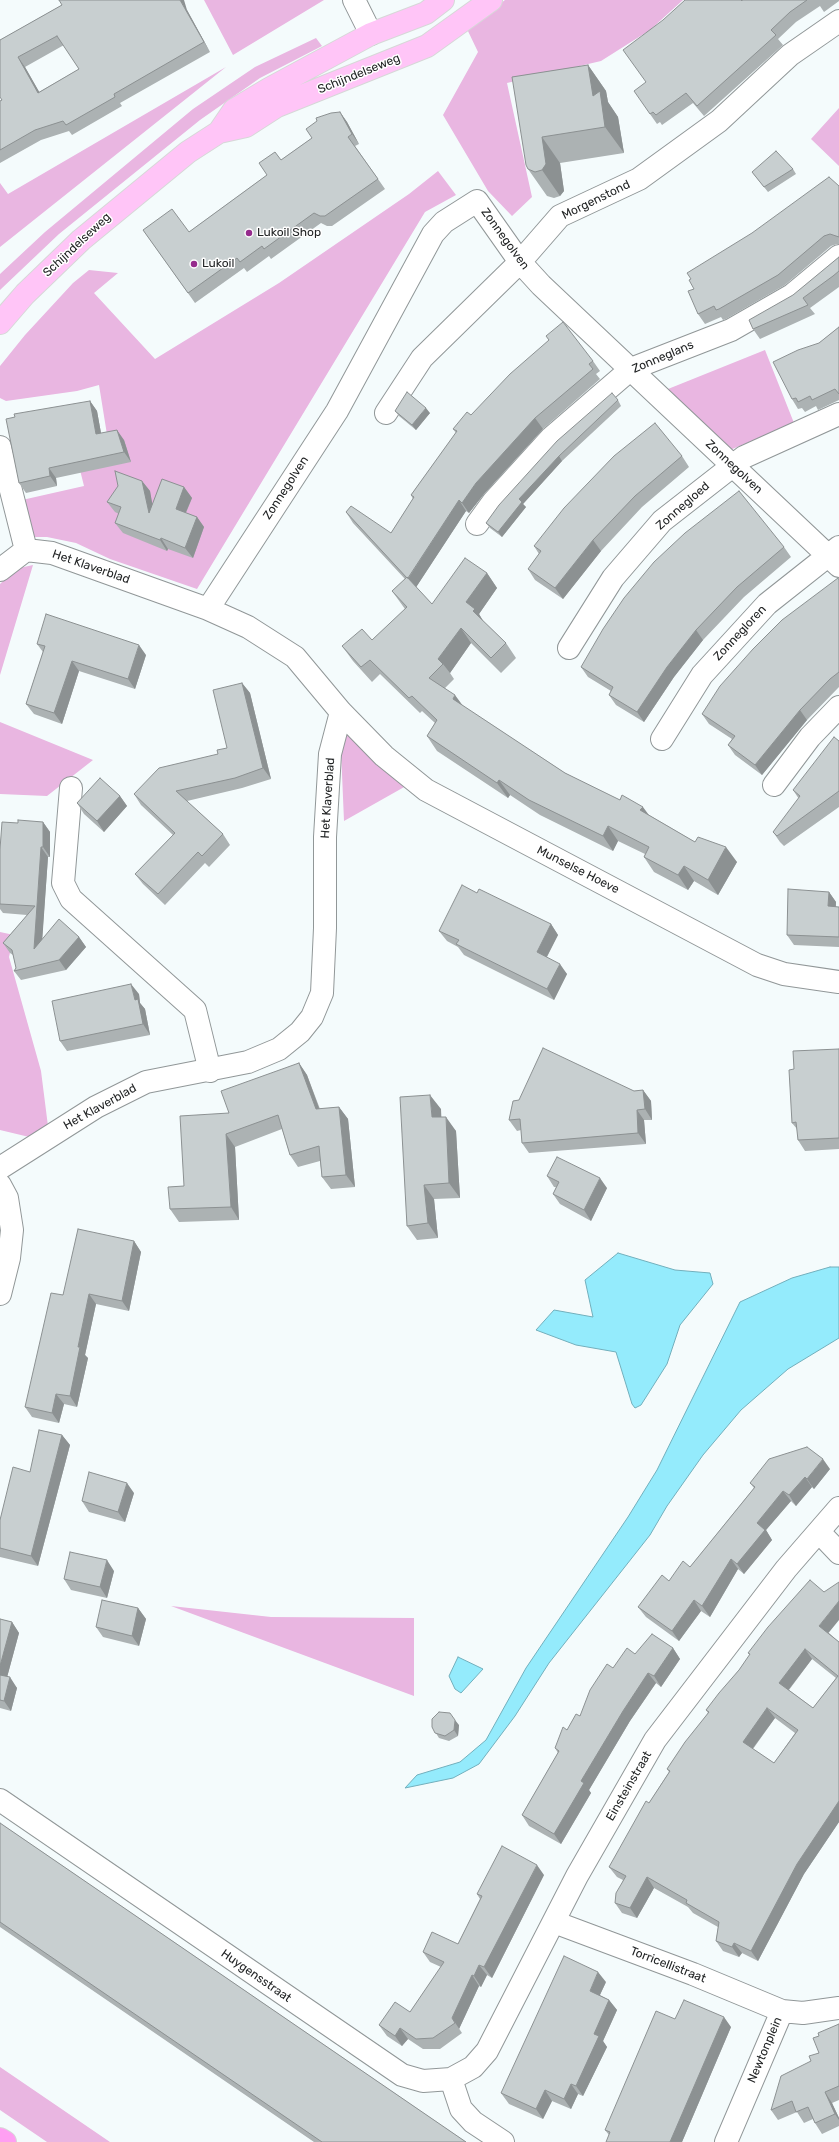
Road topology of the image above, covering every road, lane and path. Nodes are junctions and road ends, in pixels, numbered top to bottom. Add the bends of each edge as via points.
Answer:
1 (354, 0) edge
2 (443, 0) edge
3 (491, 0) edge
4 (839, 21) edge
5 (371, 34) junction
6 (343, 81) junction
7 (219, 132) junction
8 (839, 256) edge
9 (520, 262) junction
10 (0, 323) edge
11 (631, 369) junction
12 (386, 413) dead end
13 (839, 414) edge
14 (0, 447) edge
15 (732, 465) junction
16 (477, 524) dead end
17 (26, 550) junction
18 (836, 556) edge
19 (0, 570) edge
20 (208, 609) junction
21 (569, 648) dead end
22 (839, 707) edge
23 (341, 712) junction
24 (662, 739) dead end
25 (774, 785) dead end
26 (71, 788) dead end
27 (839, 982) edge
28 (210, 1070) junction
29 (0, 1168) edge
30 (0, 1184) edge
31 (0, 1294) edge
32 (839, 1508) edge
33 (818, 1532) junction
34 (839, 1553) edge
35 (0, 1800) edge
36 (554, 1922) junction
37 (839, 2008) edge
38 (782, 2011) junction
39 (451, 2080) junction
40 (0, 2139) edge
41 (5, 2142) edge
42 (503, 2142) edge
43 (726, 2142) edge

1 - 5 street
2 - 5 main road, Schijndelseweg via 426,13
3 - 6 main road, Schijndelseweg via 427,46
4 - 9 street, Morgenstond via 790,55 719,121 639,179 560,216
5 - 6 main road via 375,46 374,53 369,58 353,64
5 - 7 main road, Schijndelseweg via 269,88 234,110
6 - 7 main road, Schijndelseweg via 278,106 246,126
7 - 10 main road, Schijndelseweg via 188,152 81,240 25,294
8 - 11 street, Zonneglans via 792,295 731,330
9 - 11 street, Zonnegolven
9 - 12 street, Morgenstond via 422,358
9 - 20 street, Zonnegolven via 477,201 444,222 437,230 337,411
11 - 15 street, Zonnegolven
11 - 16 street, Zonneglans via 552,437 493,502
13 - 15 street, Zonnegloed via 744,457
14 - 17 street
15 - 18 street, Zonnegolven
15 - 21 street, Zonnegloed via 662,521 613,578
17 - 19 street
17 - 20 street, Het Klaverblad via 52,553
18 - 24 street, Zonnegloren via 762,609 702,675
20 - 23 street, Het Klaverblad via 248,627 295,657
22 - 25 street via 810,737
23 - 27 street, Munselse Hoeve via 384,756 426,790 477,818 757,965 784,974
23 - 28 street, Het Klaverblad via 330,754 325,836 322,993 312,1017 300,1032 280,1049 248,1062
26 - 28 street via 63,883 71,899 195,1010
28 - 29 street, Het Klaverblad via 146,1082 96,1107
30 - 31 street via 7,1198 12,1230 9,1258
32 - 33 street, Einsteinstraat
33 - 34 street
33 - 36 street, Einsteinstraat via 741,1627 656,1740 577,1876
35 - 39 street, Huygensstraat via 402,2075 423,2081
36 - 38 street, Torricellistraat via 693,1974
36 - 39 street, Einsteinstraat via 487,2051 473,2067
37 - 38 street, Newtonplein via 803,2013
38 - 43 street, Newtonplein
39 - 42 street via 460,2108 473,2122
40 - 41 highway

